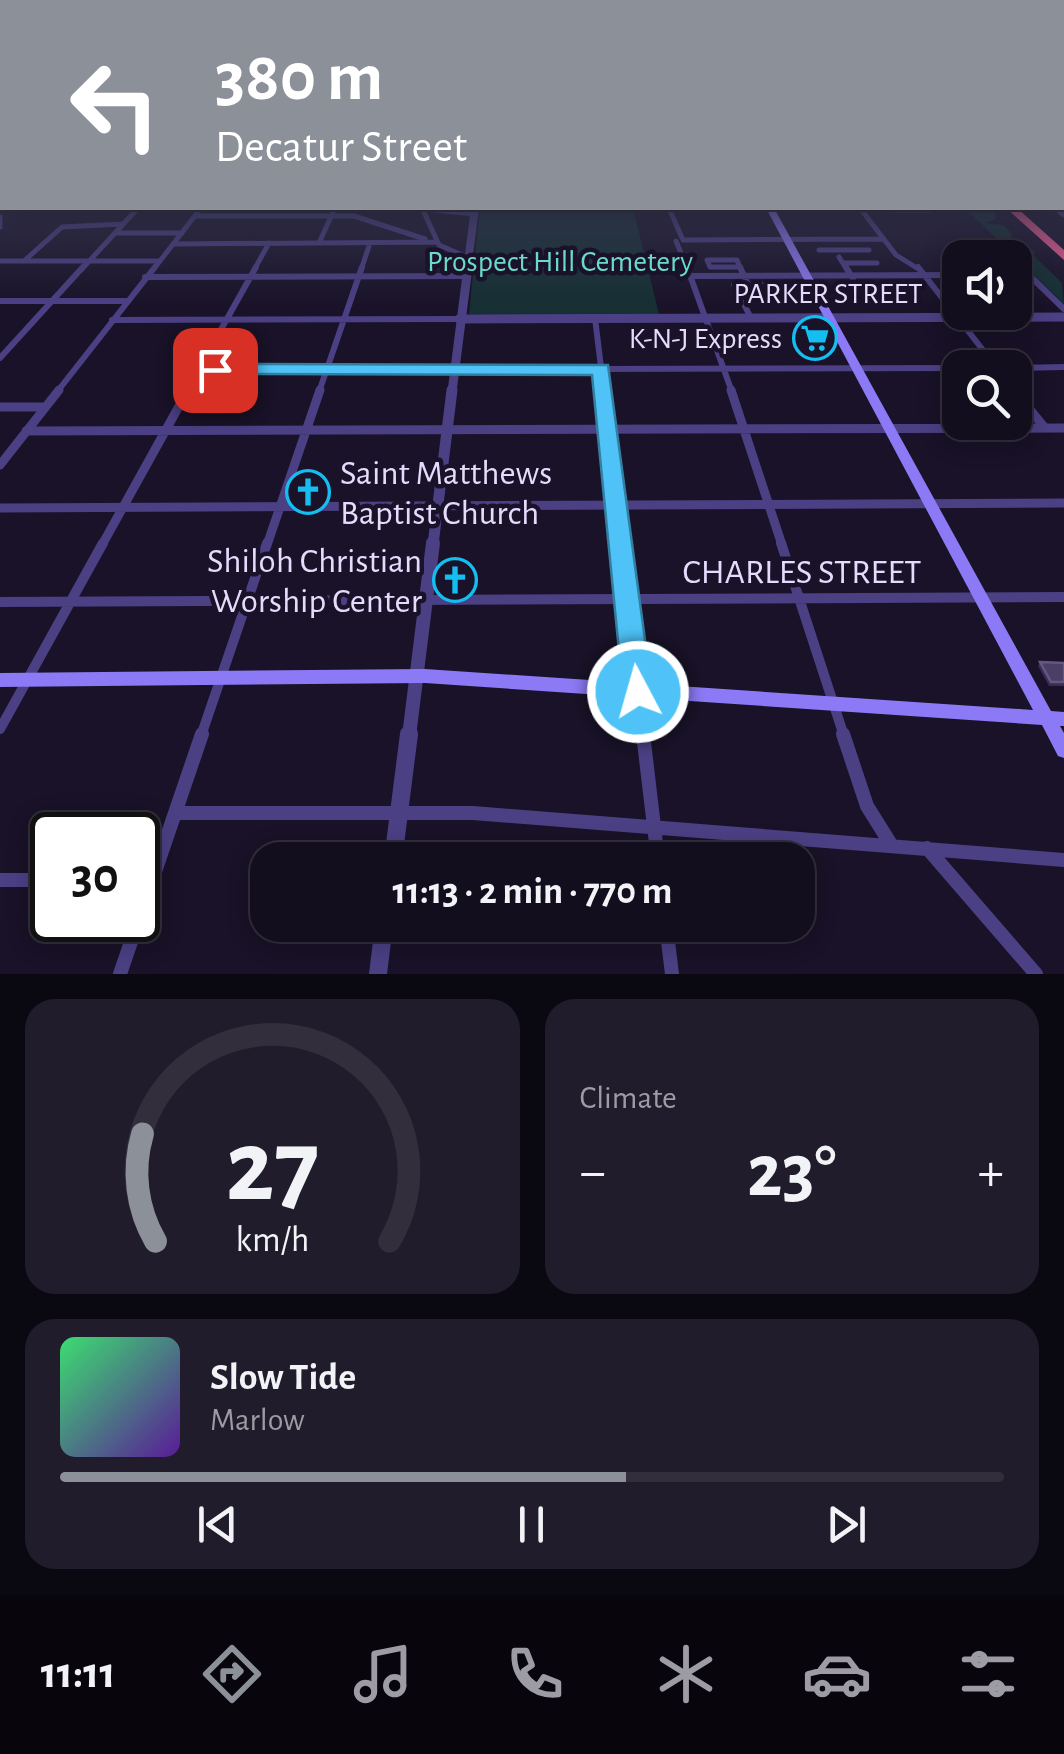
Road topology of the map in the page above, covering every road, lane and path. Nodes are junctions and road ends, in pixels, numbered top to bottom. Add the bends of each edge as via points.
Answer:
1 (132, 215) edge
2 (195, 215) edge
3 (332, 215) edge
4 (356, 215) edge
5 (425, 215) edge
6 (473, 215) edge
7 (672, 215) edge
8 (774, 215) edge
9 (866, 215) edge
10 (1019, 215) edge
11 (1034, 215) edge
12 (0, 218) edge
13 (123, 224) junction
14 (0, 227) edge
15 (115, 233) junction
16 (182, 233) junction
17 (786, 239) junction
18 (824, 239) junction
19 (884, 239) junction
20 (680, 240) junction
21 (438, 242) junction
22 (269, 243) junction
23 (320, 243) junction
24 (370, 243) junction
25 (173, 244) junction
26 (1062, 248) edge
27 (819, 250) dead end
28 (831, 250) junction
29 (869, 250) dead end
30 (467, 257) junction
31 (0, 261) edge
32 (24, 261) junction
33 (89, 261) junction
34 (159, 261) junction
35 (876, 263) dead end
36 (740, 267) dead end
37 (925, 275) junction
38 (942, 275) edge
39 (358, 276) junction
40 (464, 276) junction
41 (691, 276) junction
42 (744, 276) junction
43 (807, 276) junction
44 (851, 276) junction
45 (145, 277) junction
46 (250, 277) junction
47 (1032, 277) edge
48 (748, 285) junction
49 (906, 289) dead end
50 (738, 294) junction
51 (942, 297) edge
52 (0, 301) edge
53 (52, 301) junction
54 (126, 301) junction
55 (1064, 309) edge
56 (1032, 317) edge
57 (1064, 317) edge
58 (595, 318) junction
59 (708, 318) junction
60 (751, 318) junction
61 (831, 318) junction
62 (942, 318) edge
63 (343, 319) junction
64 (459, 319) junction
65 (112, 320) junction
66 (227, 320) junction
67 (967, 330) edge
68 (4, 349) edge
69 (982, 350) edge
70 (0, 358) edge
71 (724, 368) junction
72 (858, 368) junction
73 (942, 368) edge
74 (1032, 368) edge
75 (1064, 368) edge
76 (601, 369) junction
77 (199, 370) junction
78 (326, 370) junction
79 (453, 370) junction
80 (0, 407) edge
81 (44, 407) junction
82 (1032, 412) edge
83 (892, 428) junction
84 (1045, 428) junction
85 (1064, 428) edge
86 (744, 429) junction
87 (447, 430) junction
88 (608, 430) junction
89 (26, 431) junction
90 (165, 431) junction
91 (304, 431) junction
92 (0, 465) edge
93 (1064, 503) edge
94 (768, 504) junction
95 (930, 504) junction
96 (278, 506) junction
97 (437, 506) junction
98 (617, 506) junction
99 (123, 507) junction
100 (0, 508) edge
101 (980, 597) junction
102 (1064, 597) edge
103 (799, 598) junction
104 (628, 599) junction
105 (248, 600) junction
106 (426, 600) junction
107 (71, 601) junction
108 (0, 602) edge
109 (222, 676) junction
110 (416, 676) junction
111 (0, 680) edge
112 (27, 680) junction
113 (638, 692) junction
114 (833, 704) junction
115 (1056, 719) edge
116 (0, 729) edge
117 (1064, 750) edge
118 (398, 812) junction
119 (175, 813) junction
120 (654, 827) junction
121 (394, 842) edge
122 (656, 842) edge
123 (160, 846) edge
124 (892, 846) junction
125 (927, 848) junction
126 (1064, 860) edge
127 (0, 880) edge
128 (30, 880) edge
129 (129, 942) edge
130 (382, 942) edge
131 (668, 942) edge
132 (120, 974) edge
133 (128, 974) edge
134 (378, 974) edge
135 (672, 974) edge
136 (1036, 974) edge

1 - 13 street
2 - 16 street
3 - 23 street
4 - 21 street
5 - 21 street
6 - 30 street
7 - 20 street
8 - 17 main road
9 - 19 street
10 - 26 highway
11 - 26 highway
12 - 14 street
13 - 15 street
13 - 32 street via 62,227
15 - 16 street
15 - 33 street
16 - 25 street
17 - 18 street
17 - 20 street
17 - 43 main road
18 - 19 street
18 - 28 street
19 - 37 street
20 - 41 street
21 - 24 street
21 - 30 street
22 - 23 street
22 - 25 street
22 - 46 street
23 - 24 street
24 - 39 street
25 - 34 street
27 - 28 street
28 - 29 street
30 - 40 street
31 - 32 street
32 - 33 street
33 - 34 street
33 - 53 street
34 - 45 street
35 - 44 street via 842,260
36 - 42 street
37 - 38 street
37 - 44 street
37 - 51 street
39 - 40 street
39 - 46 street
39 - 63 street
40 - 64 street
41 - 42 street
41 - 59 street
42 - 43 street
42 - 48 street
43 - 44 street
43 - 61 main road
44 - 49 street via 862,290
45 - 46 street
45 - 54 street
46 - 66 street
47 - 55 street
48 - 50 street via 734,285
48 - 50 street via 766,285 770,294
50 - 60 street
52 - 53 street
53 - 54 street
53 - 68 street
54 - 65 street
56 - 57 street, PARKER STREET
58 - 59 street, PARKER STREET
58 - 64 street, PARKER STREET
58 - 76 street
59 - 60 street, PARKER STREET
59 - 71 street
60 - 61 street, PARKER STREET
61 - 62 street, PARKER STREET
61 - 72 main road
63 - 64 street, PARKER STREET
63 - 66 street, PARKER STREET
63 - 78 street
64 - 79 street
65 - 66 street, PARKER STREET
65 - 81 street
66 - 77 street
67 - 69 street
68 - 70 street
71 - 72 street
71 - 76 street
71 - 86 street
72 - 73 street
72 - 83 main road
74 - 75 street
76 - 79 street
76 - 88 street
77 - 78 street
77 - 90 street
78 - 79 street
78 - 91 street
79 - 87 street
80 - 81 street
81 - 89 street
82 - 84 street
83 - 84 street
83 - 86 street
83 - 95 main road
84 - 85 street
86 - 88 street
86 - 94 street
87 - 88 street
87 - 91 street
87 - 97 street
88 - 98 street
89 - 90 street
89 - 92 street
90 - 91 street
90 - 99 street
91 - 96 street
93 - 95 street
94 - 95 street
94 - 98 street
94 - 103 street
95 - 101 main road
96 - 97 street
96 - 99 street
96 - 105 street
97 - 98 street
97 - 106 street
98 - 104 street
99 - 100 street
99 - 107 street
101 - 102 street, CHARLES STREET
101 - 103 street, CHARLES STREET
101 - 115 main road
103 - 104 street, CHARLES STREET
103 - 114 street
104 - 106 street, CHARLES STREET
104 - 113 street
105 - 106 street, CHARLES STREET
105 - 107 street, CHARLES STREET
105 - 109 street
106 - 110 street
107 - 108 street, CHARLES STREET
107 - 112 street
109 - 110 main road
109 - 112 main road
109 - 119 street
110 - 113 main road
110 - 118 street
111 - 112 main road
112 - 116 street
113 - 114 main road
113 - 120 street
114 - 115 main road
114 - 124 street via 870,813
115 - 117 main road
118 - 119 street
118 - 120 street
118 - 121 street
119 - 123 street
120 - 122 street
120 - 124 street
124 - 125 street
125 - 126 street
125 - 136 street
127 - 128 street
129 - 132 street
130 - 134 street
131 - 135 street
132 - 133 street

